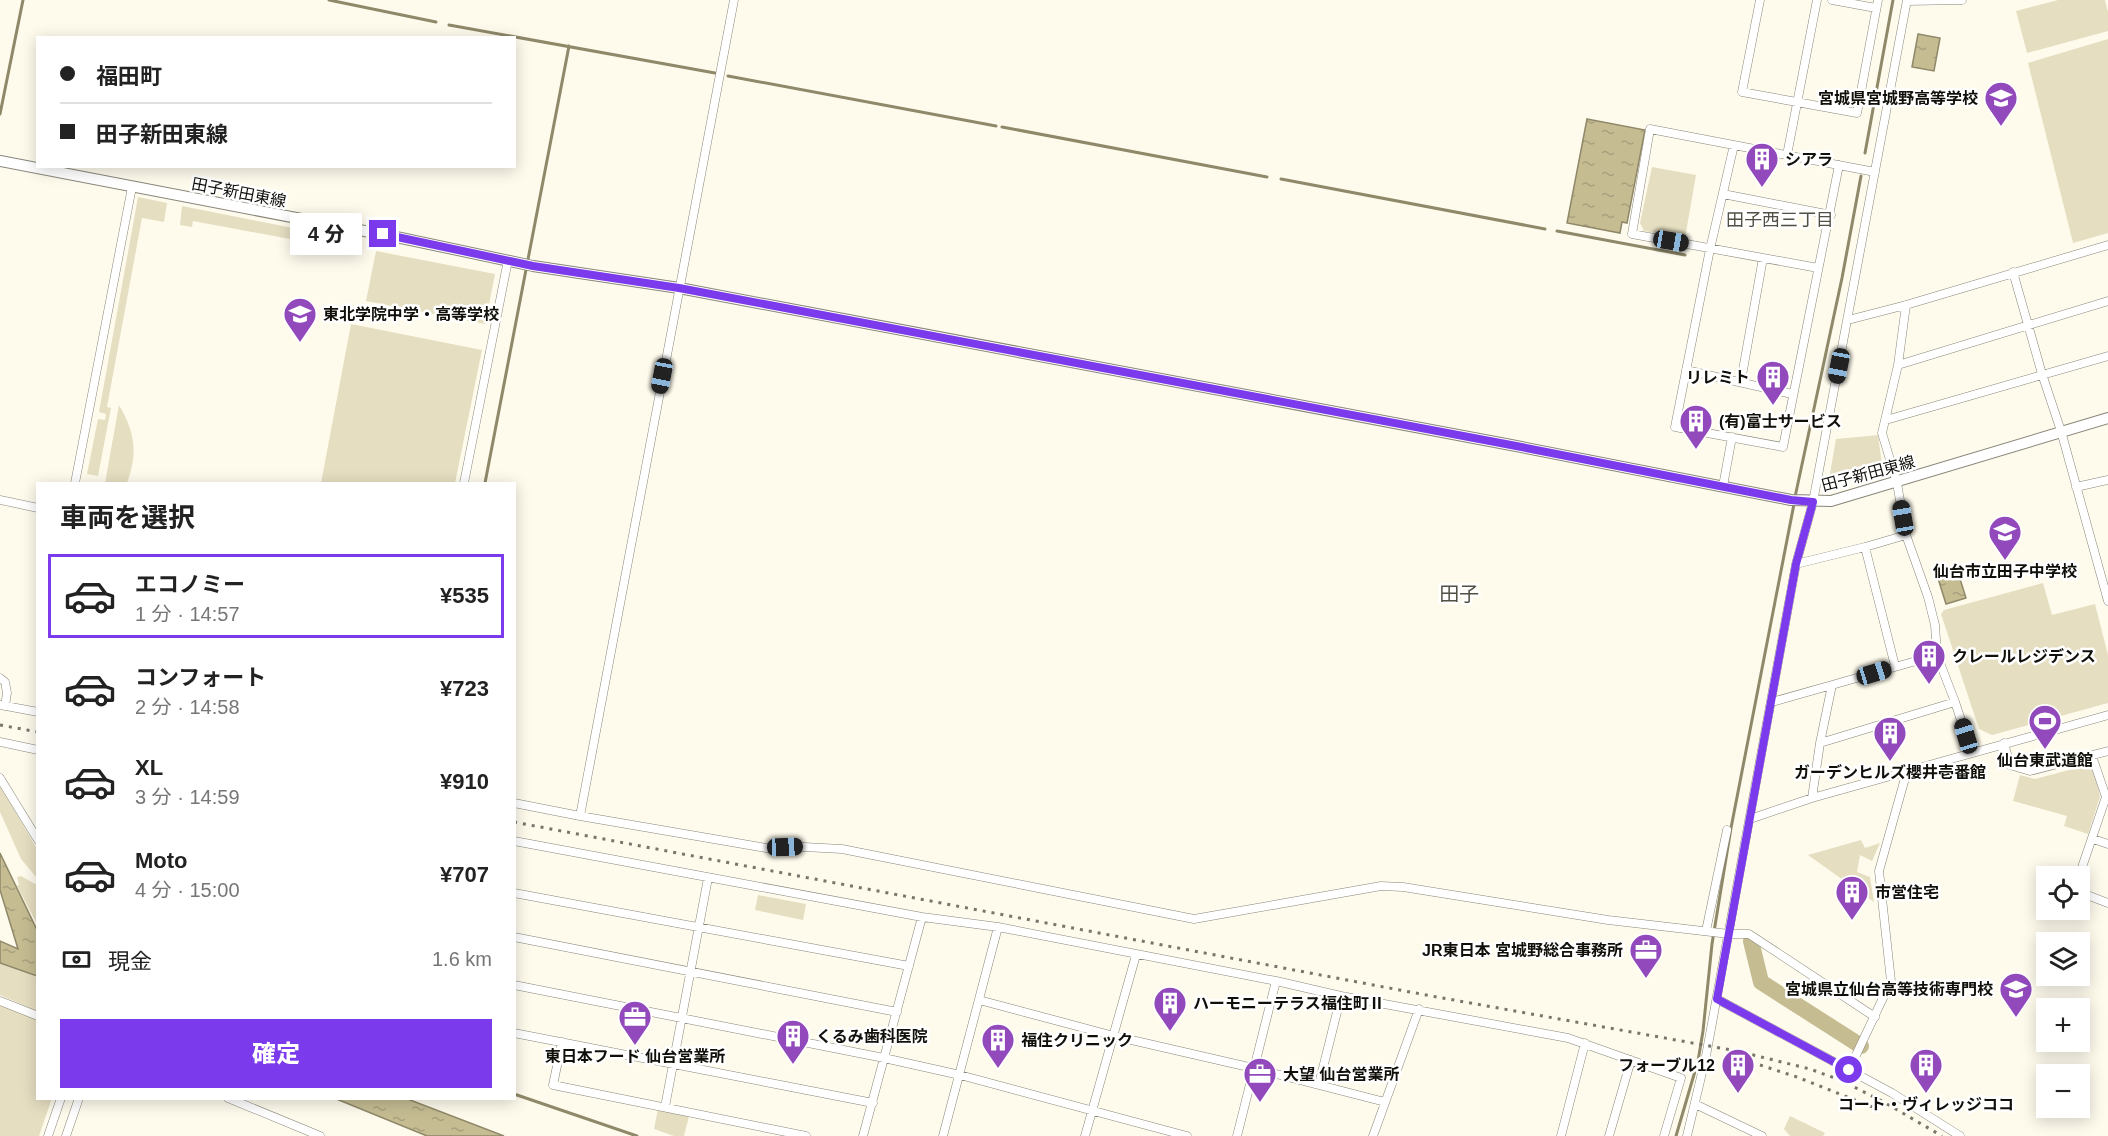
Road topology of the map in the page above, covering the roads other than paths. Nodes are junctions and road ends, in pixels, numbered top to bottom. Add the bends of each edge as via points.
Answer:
1 (734, 0) edge
2 (1760, 0) edge
3 (1817, 0) edge
4 (1832, 0) edge
5 (1907, 0) edge
6 (1962, 0) edge
7 (1877, 4) edge
8 (1797, 102) junction
9 (1734, 145) junction
10 (1787, 155) junction
11 (0, 161) edge
12 (1839, 165) junction
13 (1875, 172) junction
14 (132, 187) junction
15 (1723, 194) junction
16 (1830, 215) junction
17 (2108, 245) edge
18 (1710, 249) junction
19 (1763, 258) junction
20 (508, 260) junction
21 (1818, 268) junction
22 (2013, 272) junction
23 (679, 288) junction
24 (2108, 301) edge
25 (1906, 305) junction
26 (1848, 320) junction
27 (2028, 324) junction
28 (2108, 356) edge
29 (1898, 365) junction
30 (1686, 370) junction
31 (2042, 374) junction
32 (1741, 381) junction
33 (1792, 394) junction
34 (2108, 418) edge
35 (1886, 420) junction
36 (2061, 431) junction
37 (1732, 437) junction
38 (2108, 480) edge
39 (75, 482) edge
40 (464, 482) edge
41 (1897, 483) junction
42 (1724, 486) junction
43 (2076, 487) junction
44 (0, 500) edge
45 (1813, 502) junction
46 (36, 508) edge
47 (1906, 535) junction
48 (1865, 547) junction
49 (1796, 564) junction
50 (2108, 602) edge
51 (1937, 655) junction
52 (1895, 666) junction
53 (0, 678) edge
54 (1832, 685) junction
55 (1772, 702) junction
56 (1955, 702) junction
57 (3, 705) edge
58 (36, 712) edge
59 (2108, 715) edge
60 (0, 742) edge
61 (1820, 743) junction
62 (2004, 743) junction
63 (36, 750) edge
64 (2108, 751) edge
65 (1972, 753) junction
66 (2092, 756) junction
67 (1907, 771) junction
68 (0, 777) edge
69 (1812, 798) junction
70 (516, 803) edge
71 (579, 816) junction
72 (1750, 819) junction
73 (1727, 830) dead end
74 (36, 837) edge
75 (2093, 839) junction
76 (516, 841) edge
77 (2108, 844) edge
78 (2083, 866) edge
79 (708, 878) junction
80 (516, 893) edge
81 (2090, 896) edge
82 (2108, 903) edge
83 (922, 917) junction
84 (700, 927) junction
85 (998, 927) junction
86 (1707, 931) junction
87 (1729, 934) junction
88 (516, 937) edge
89 (1136, 955) junction
90 (909, 966) junction
91 (691, 971) junction
92 (1276, 981) junction
93 (516, 985) edge
94 (1341, 996) junction
95 (1717, 999) junction
96 (979, 1000) junction
97 (0, 1001) edge
98 (1419, 1010) junction
99 (897, 1012) junction
100 (36, 1015) edge
101 (1875, 1017) junction
102 (682, 1018) junction
103 (516, 1033) edge
104 (1114, 1036) junction
105 (562, 1042) junction
106 (1585, 1043) junction
107 (884, 1058) junction
108 (1631, 1060) junction
109 (673, 1064) junction
110 (1253, 1068) junction
111 (1849, 1070) junction
112 (960, 1075) junction
113 (1319, 1084) junction
114 (60, 1100) edge
115 (78, 1100) edge
116 (233, 1100) edge
117 (1385, 1102) junction
118 (873, 1103) junction
119 (1695, 1104) junction
120 (665, 1107) junction
121 (1092, 1112) junction
122 (50, 1132) edge
123 (66, 1135) edge
124 (320, 1136) edge
125 (806, 1136) edge
126 (863, 1136) edge
127 (943, 1136) edge
128 (1085, 1136) edge
129 (1187, 1136) edge
130 (1237, 1136) edge
131 (1373, 1136) edge
132 (1561, 1136) edge
133 (1610, 1136) edge
134 (1664, 1136) edge
135 (1687, 1136) edge
136 (1762, 1136) edge
137 (1960, 1136) edge

1 - 23 street
2 - 8 street via 1742,92
3 - 8 street
4 - 7 street
5 - 6 street
5 - 13 street
7 - 8 street via 1857,113
8 - 10 street
9 - 10 street
9 - 15 street
9 - 18 street via 1650,129 1632,234
10 - 12 street
11 - 14 street, 田子新田東線
12 - 13 street
12 - 16 street
13 - 26 street
14 - 20 street, 田子新田東線
14 - 39 street
15 - 16 street
15 - 18 street
16 - 21 street
17 - 22 street
18 - 19 street
18 - 30 street
19 - 21 street
19 - 32 street
20 - 23 street, 田子新田東線
20 - 40 street
21 - 33 street
22 - 25 street
22 - 27 street
23 - 42 street, 田子新田東線
23 - 71 street
24 - 27 street
25 - 26 street
25 - 29 street
26 - 45 street
27 - 29 street
27 - 31 street
28 - 31 street
29 - 35 street
30 - 32 street
30 - 37 street via 1675,427
31 - 35 street
31 - 36 street
32 - 33 street
33 - 37 street via 1783,447
34 - 36 street, 田子新田東線
35 - 41 street via 1882,433
36 - 41 street, 田子新田東線
36 - 43 street
37 - 42 street
38 - 43 street
41 - 45 street, 田子新田東線
41 - 47 street
42 - 45 street, 田子新田東線
43 - 50 street
44 - 46 street
45 - 49 street
47 - 48 street
47 - 51 street via 1928,597
48 - 49 street
48 - 52 street
49 - 55 street
51 - 52 street
51 - 56 street
52 - 54 street
53 - 57 street via 7,693
54 - 55 street
54 - 61 street
55 - 72 street
56 - 61 street
56 - 65 street
57 - 58 street
59 - 62 street
60 - 63 street
61 - 69 street
62 - 65 street
62 - 66 street via 2010,765 2030,771
64 - 66 street
65 - 67 street
66 - 75 street via 2106,797
67 - 69 street
67 - 101 street via 1879,871 1892,981
68 - 74 street
69 - 72 street
70 - 71 street
71 - 86 street via 766,848 842,849 1194,920 1381,886 1403,886 1608,920
72 - 87 street
73 - 86 street
75 - 77 street
75 - 78 street
76 - 79 street
79 - 83 street
79 - 84 street
80 - 84 street
81 - 82 street
83 - 85 street
83 - 90 street
84 - 90 street
84 - 91 street
85 - 89 street
85 - 96 street
86 - 87 street
87 - 95 street
87 - 101 street via 1749,934
88 - 91 street
89 - 92 street
89 - 104 street
90 - 99 street
91 - 99 street
91 - 102 street
92 - 94 street
92 - 110 street
93 - 102 street
94 - 98 street
94 - 113 street
95 - 111 street
95 - 119 street
96 - 104 street
96 - 112 street
97 - 100 street
98 - 106 street
98 - 117 street
99 - 107 street
101 - 111 street
102 - 107 street
102 - 109 street
103 - 105 street
104 - 110 street
104 - 121 street
105 - 109 street
105 - 120 street via 553,1085
106 - 108 street
106 - 132 street
107 - 112 street
107 - 118 street
108 - 133 street
108 - 134 street via 1681,1078
109 - 118 street
109 - 120 street
110 - 113 street
110 - 130 street
111 - 137 street
112 - 121 street
112 - 127 street
113 - 117 street
114 - 122 street
115 - 123 street
116 - 124 street
117 - 131 street
118 - 126 street
119 - 135 street
119 - 136 street
120 - 125 street
121 - 128 street
121 - 129 street
122 - 123 street

